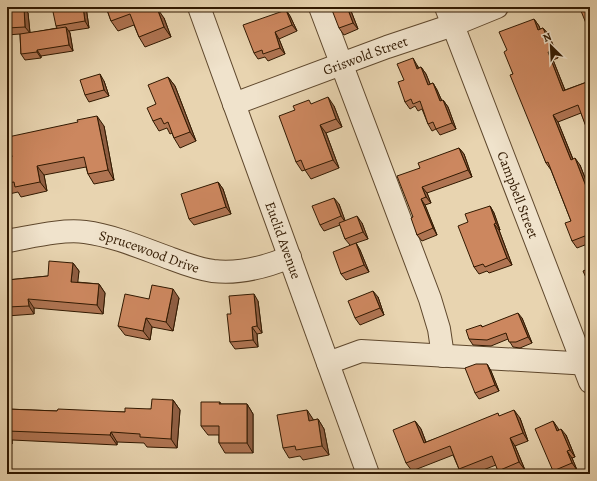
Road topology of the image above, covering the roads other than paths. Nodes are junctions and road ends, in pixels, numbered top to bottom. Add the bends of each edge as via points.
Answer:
1 (199, 7) edge
2 (320, 7) edge
3 (497, 7) edge
4 (450, 16) edge
5 (342, 64) junction
6 (234, 104) junction
7 (7, 241) edge
8 (290, 257) junction
9 (443, 356) junction
10 (328, 363) junction
11 (588, 370) edge
12 (368, 474) edge

1 - 6 street, Euclid Avenue
2 - 5 street
3 - 4 street, Griswold Street
4 - 5 street, Griswold Street via 387,47
4 - 11 street, Campbell Street
5 - 6 street, Griswold Street
5 - 9 street via 430,299 439,329
6 - 8 street, Euclid Avenue
7 - 8 street, Sprucewood Drive via 47,234 84,232 107,236 195,267 228,272 247,270
8 - 10 street, Euclid Avenue
9 - 10 street via 361,351
9 - 11 street
10 - 12 street, Euclid Avenue

